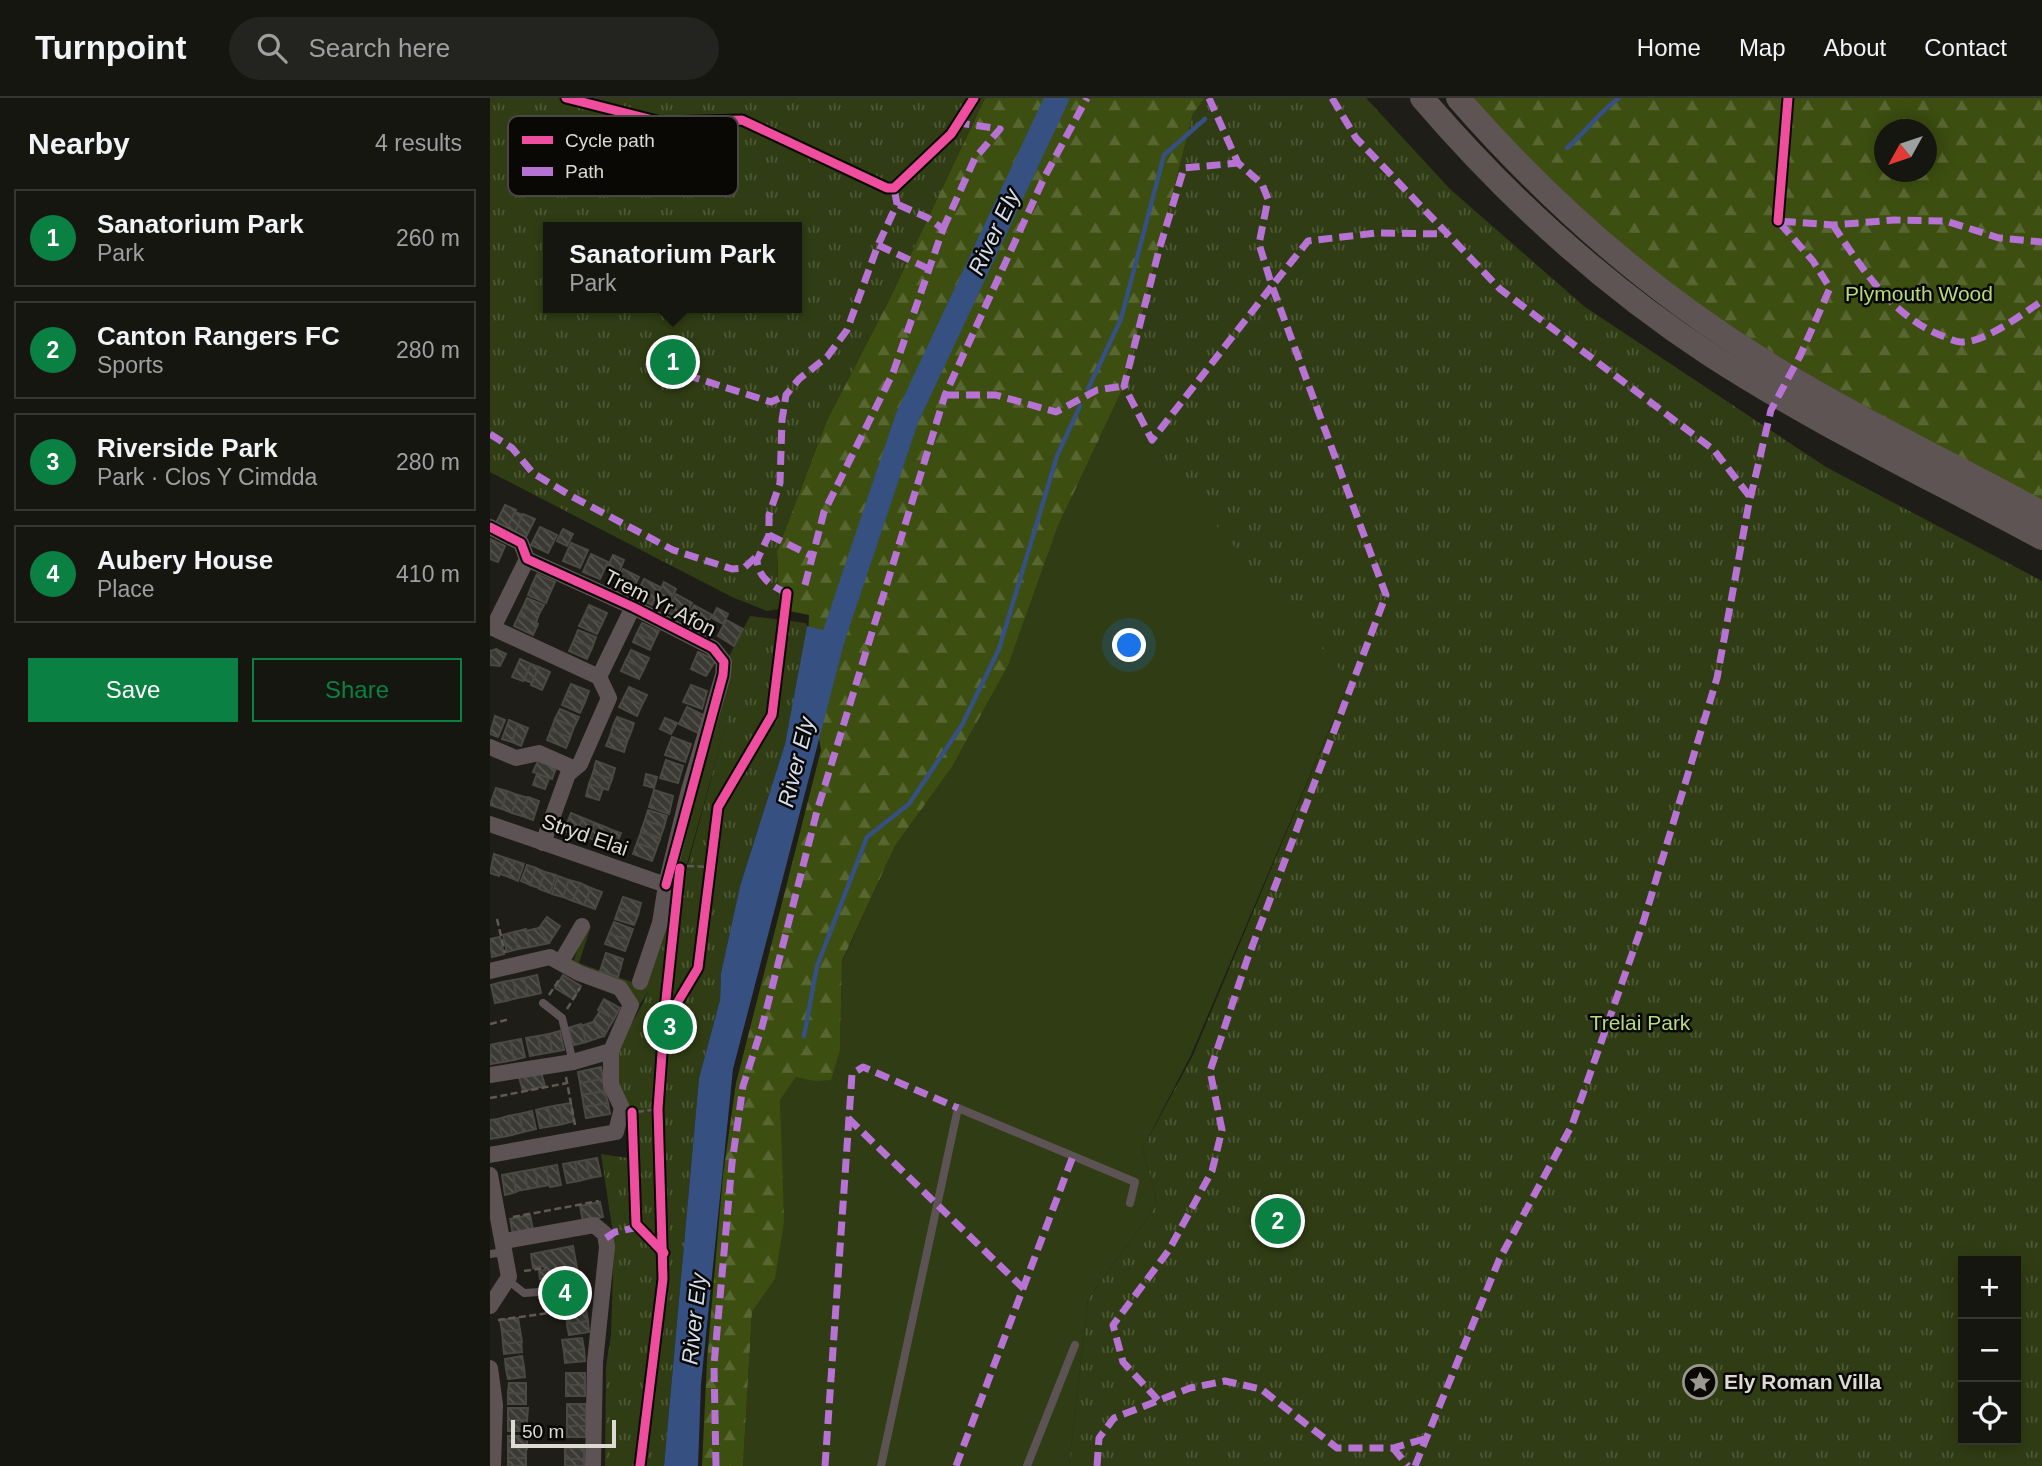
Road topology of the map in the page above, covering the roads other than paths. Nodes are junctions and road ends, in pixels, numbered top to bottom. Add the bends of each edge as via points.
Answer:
1 (1422, 98) edge
2 (1458, 98) edge
3 (2042, 513) edge
4 (490, 527) edge
5 (2042, 538) edge
6 (527, 559) junction
7 (633, 607) junction
8 (491, 627) edge
9 (598, 677) junction
10 (490, 747) edge
11 (573, 768) junction
12 (490, 824) edge
13 (543, 843) junction
14 (666, 885) junction
15 (582, 926) dead end
16 (564, 964) junction
17 (490, 971) edge
18 (640, 982) dead end
19 (543, 1003) road end
20 (611, 1051) junction
21 (569, 1066) junction
22 (490, 1074) edge
23 (490, 1155) edge
24 (490, 1175) edge
25 (1130, 1203) dead end
26 (500, 1249) edge
27 (514, 1277) junction
28 (539, 1292) dead end
29 (492, 1313) edge
30 (1075, 1345) dead end
31 (490, 1368) edge
32 (492, 1437) edge
33 (493, 1466) edge
34 (593, 1466) edge
35 (881, 1466) edge
36 (1027, 1466) edge

1 - 5 main road via 1539,221 1667,325 1764,387
2 - 3 main road via 1566,209 1636,271 1722,334 1835,403
4 - 6 street, Trem Yr Afon via 521,543
6 - 7 street, Trem Yr Afon
6 - 8 street
7 - 9 street
7 - 14 street, Trem Yr Afon via 713,648 724,662
8 - 9 street
9 - 11 street via 609,698 580,764
10 - 11 street via 516,758 539,752
11 - 13 street
12 - 13 street, Stryd Elai
13 - 14 street, Stryd Elai
14 - 18 street, Trem Yr Afon via 660,923
15 - 16 street
16 - 17 street via 550,957
16 - 20 street via 620,988 629,998 630,1011
19 - 21 lane via 562,1018
20 - 21 street
20 - 23 street via 611,1085 622,1108 616,1132
21 - 22 street
24 - 26 street
25 - 35 lane via 1135,1182 958,1108
26 - 27 street
26 - 34 street via 598,1227 605,1234
27 - 28 lane via 524,1293
27 - 29 street
30 - 36 lane
31 - 32 street via 495,1405
32 - 33 street

